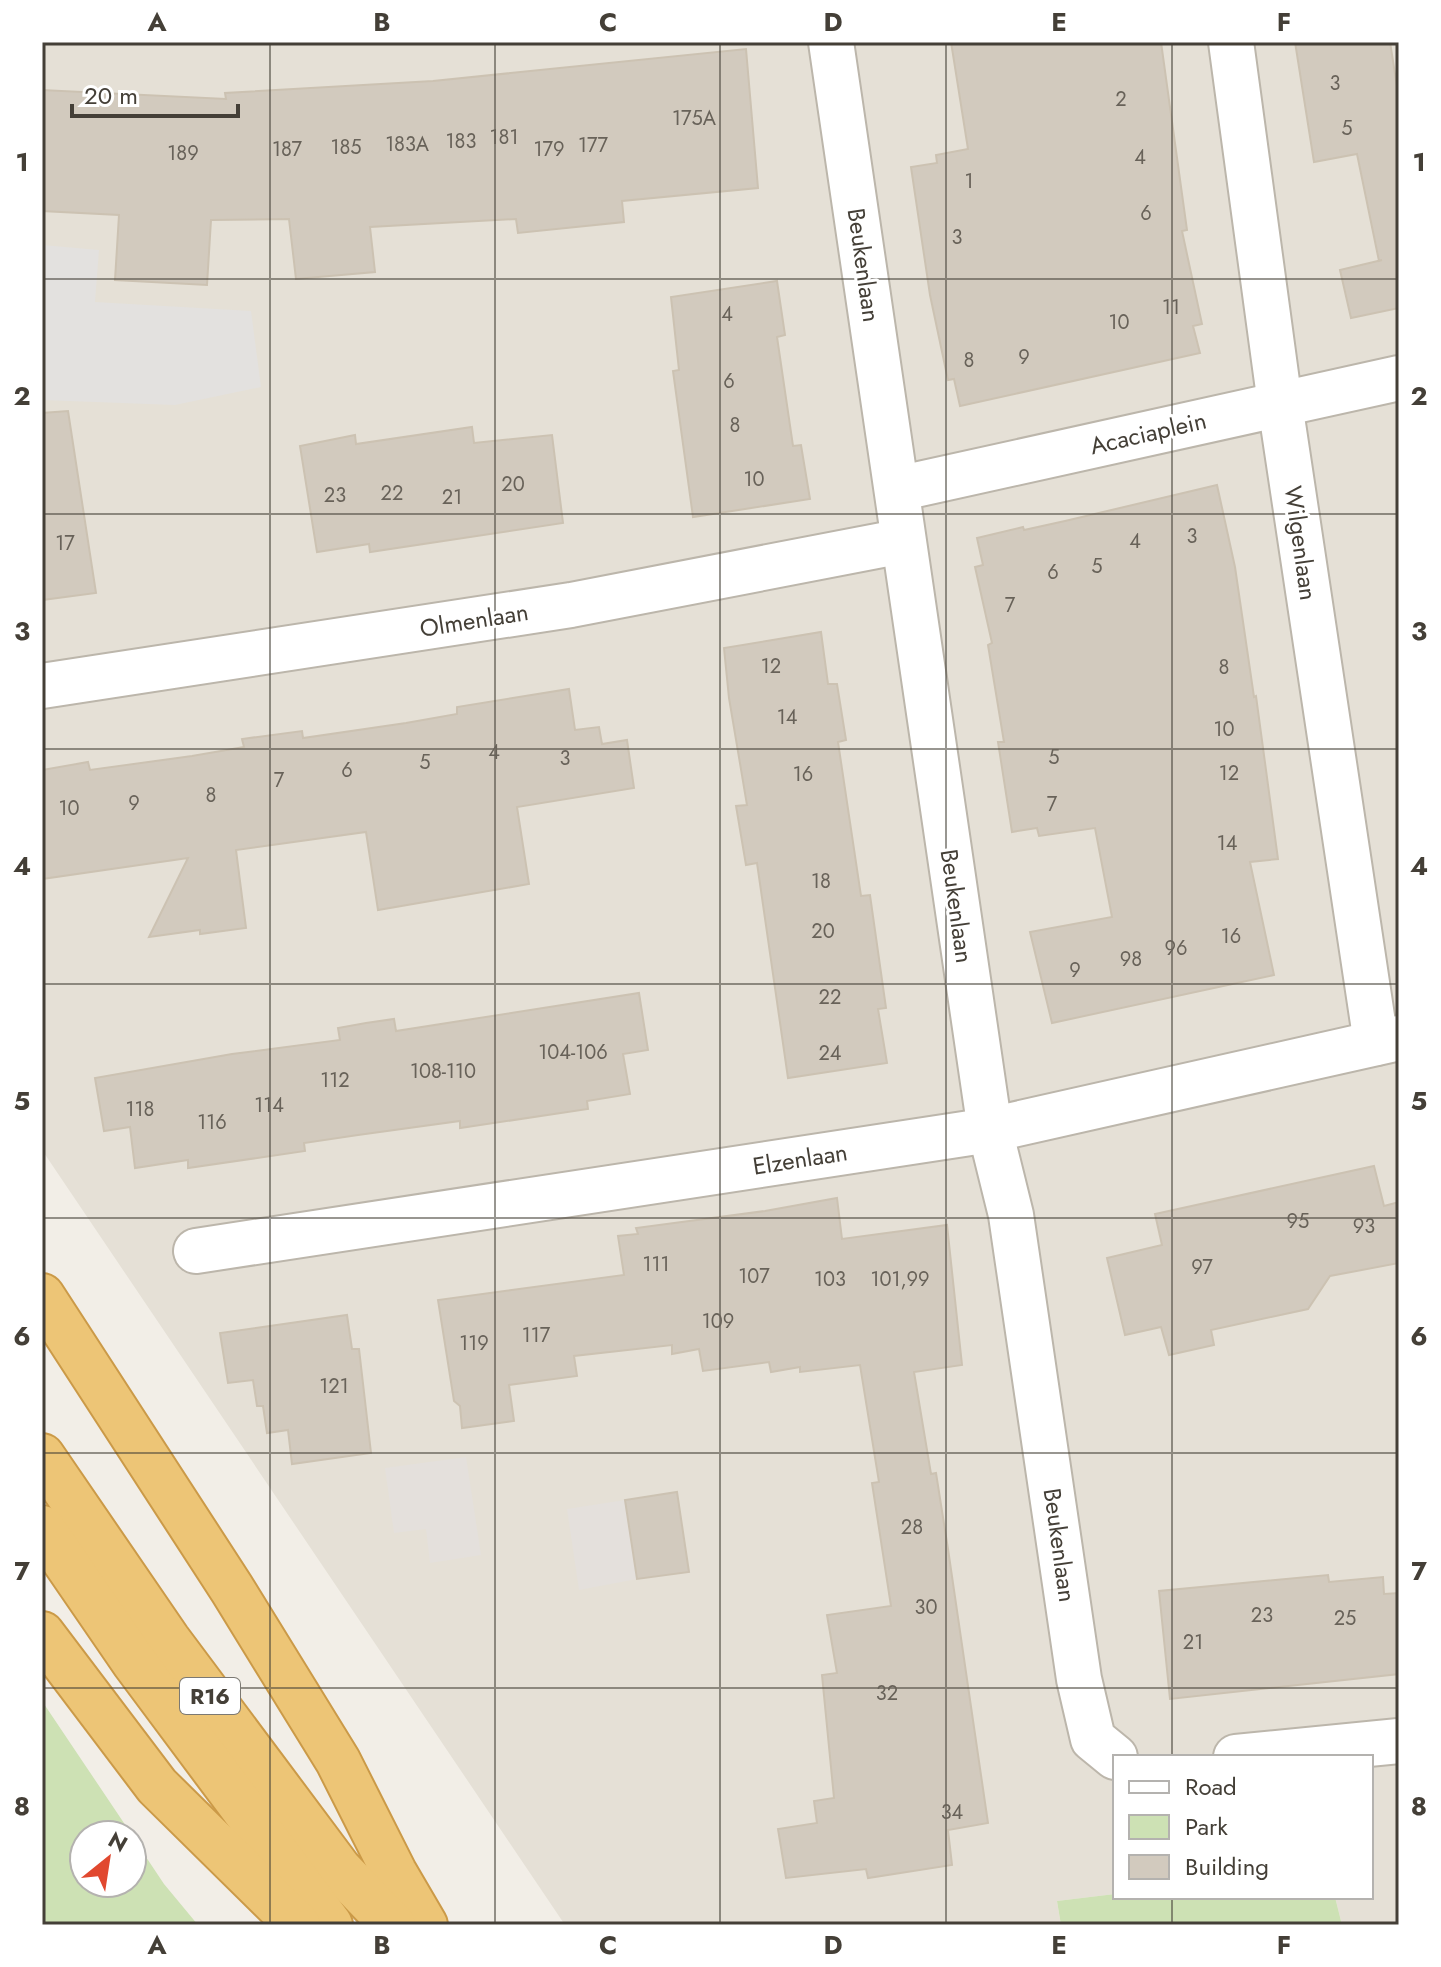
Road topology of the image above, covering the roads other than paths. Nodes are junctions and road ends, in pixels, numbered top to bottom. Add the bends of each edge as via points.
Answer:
1 (831, 42) edge
2 (1231, 42) edge
3 (1399, 378) edge
4 (1280, 404) junction
5 (897, 489) junction
6 (903, 541) junction
7 (42, 686) edge
8 (1387, 1040) edge
9 (990, 1130) junction
10 (196, 1251) dead end
11 (42, 1296) edge
12 (42, 1456) edge
13 (42, 1528) edge
14 (42, 1634) edge
15 (1399, 1741) edge
16 (1113, 1755) edge
17 (1256, 1755) edge
18 (298, 1925) edge
19 (330, 1925) edge
20 (393, 1925) edge
21 (425, 1925) edge

1 - 5 street, Beukenlaan
2 - 4 street, Wilgenlaan
3 - 4 street, Acaciaplein
4 - 5 street, Acaciaplein
4 - 8 street, Wilgenlaan
5 - 6 street, Beukenlaan
6 - 7 street, Olmenlaan via 571,605
6 - 9 street, Beukenlaan
8 - 9 street, Elzenlaan
9 - 10 street, Elzenlaan
9 - 16 street, Beukenlaan via 1011,1215 1079,1679 1093,1739
11 - 21 highway via 338,1761
12 - 20 highway, R16 via 215,1704 339,1869
13 - 19 highway, R16 via 134,1662
14 - 18 highway via 157,1786
15 - 17 street

